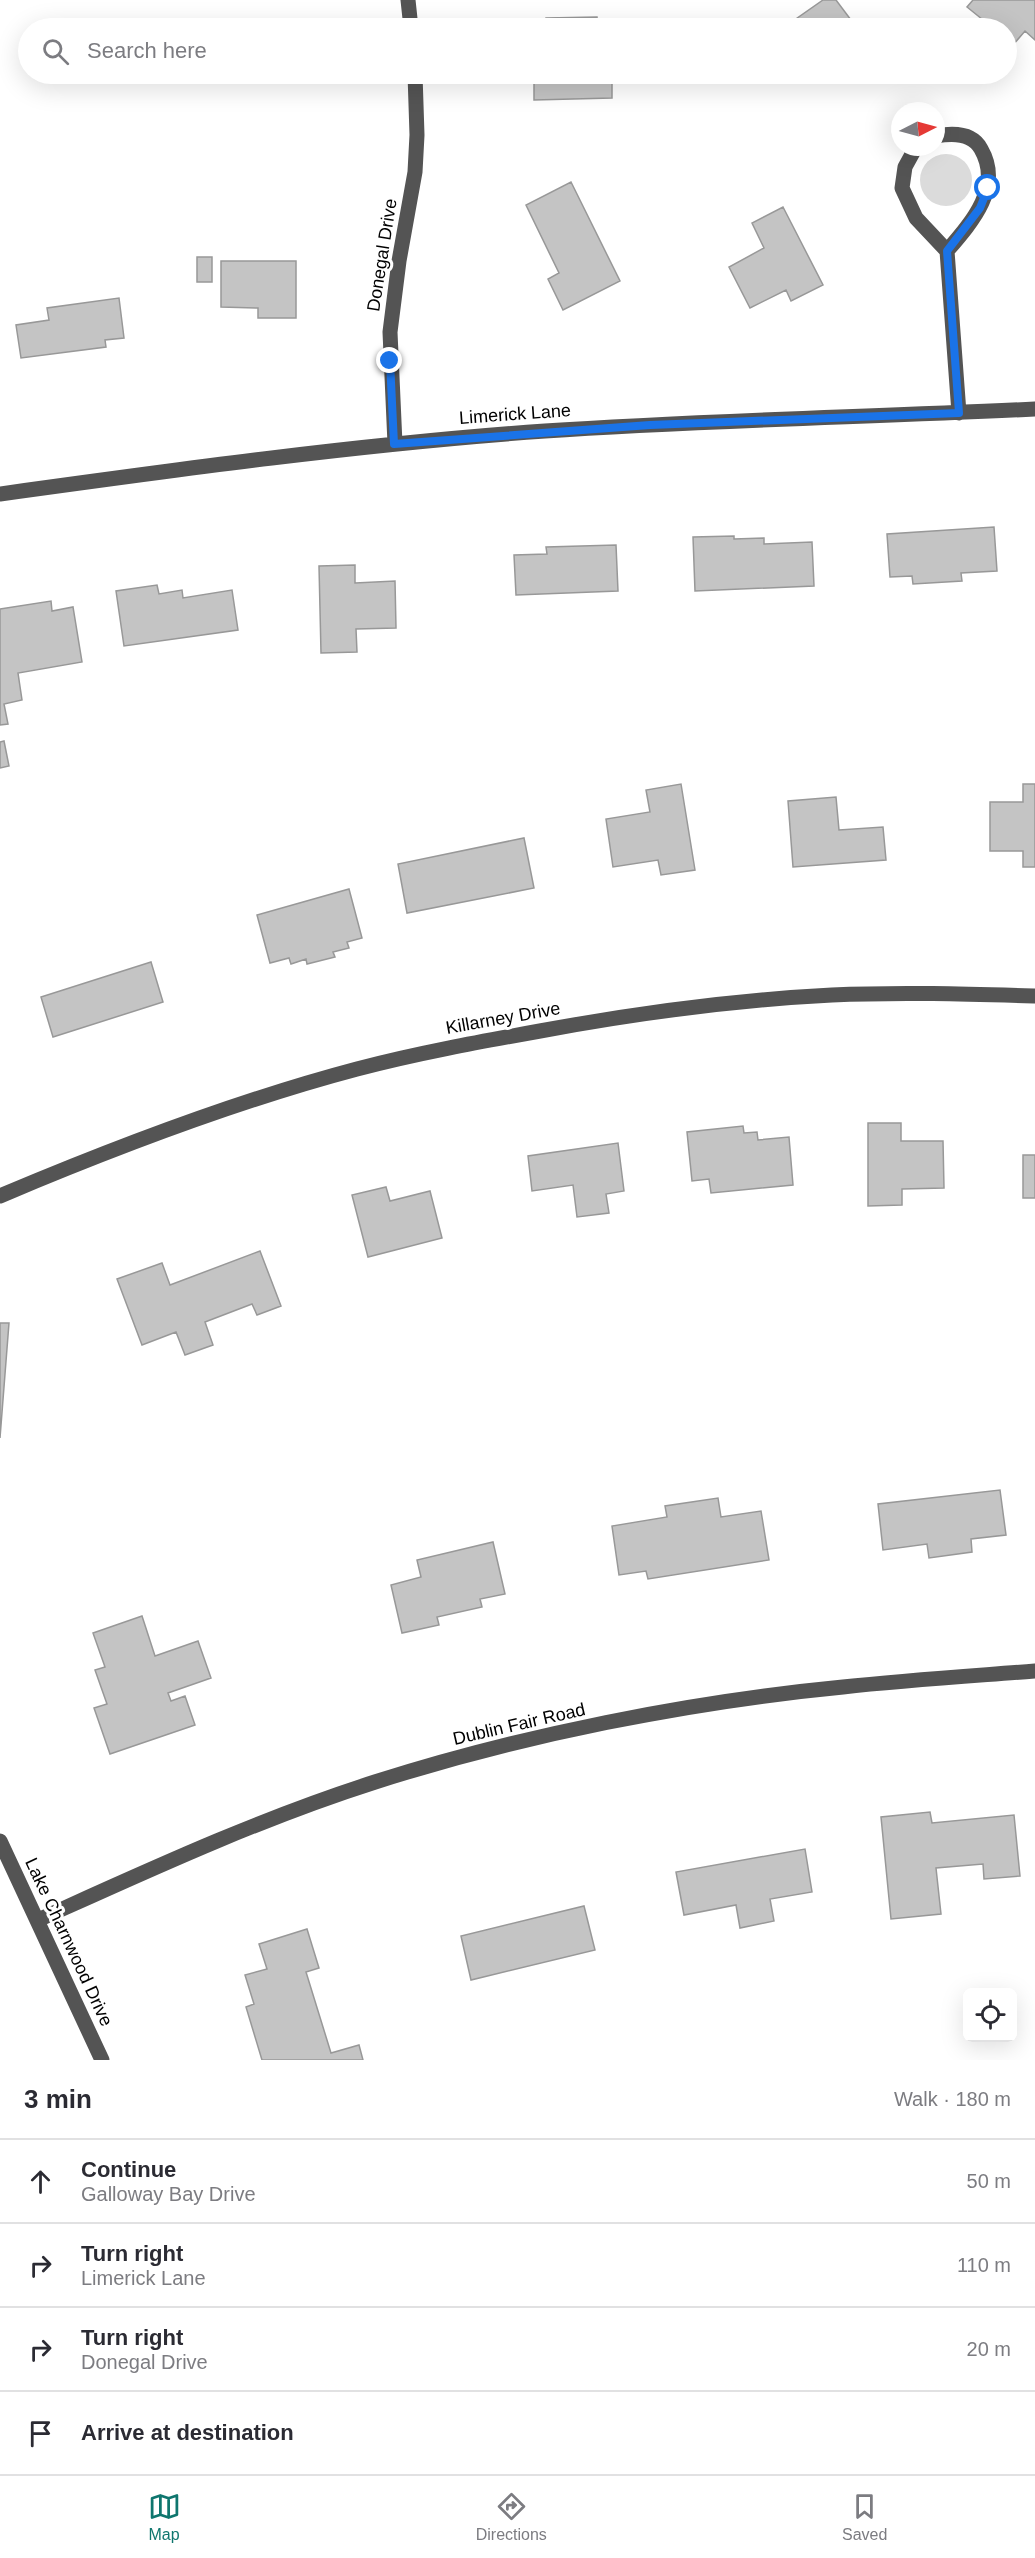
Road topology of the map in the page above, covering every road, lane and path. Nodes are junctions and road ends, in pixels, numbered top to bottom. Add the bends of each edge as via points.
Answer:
1 (408, 0) edge
2 (410, 18) edge
3 (415, 84) edge
4 (945, 134) edge
5 (911, 156) edge
6 (947, 251) junction
7 (1035, 409) edge
8 (959, 413) junction
9 (394, 444) junction
10 (0, 494) edge
11 (1035, 996) edge
12 (0, 1196) edge
13 (1035, 1671) edge
14 (0, 1841) edge
15 (38, 1920) junction
16 (102, 2060) edge

1 - 2 street
3 - 9 street, Donegal Drive via 415,172 390,332
4 - 6 street via 966,136 979,145 990,172 980,208
5 - 6 street via 902,188 916,218
6 - 8 street
7 - 8 street, Limerick Lane
8 - 9 street, Limerick Lane via 650,425
9 - 10 street, Limerick Lane
11 - 12 street, Killarney Drive via 889,993 746,1001 464,1044 275,1093
13 - 15 street, Dublin Fair Road via 757,1698 492,1749 376,1782 270,1819
14 - 15 street, Lake Charnwood Drive
15 - 16 street, Lake Charnwood Drive

